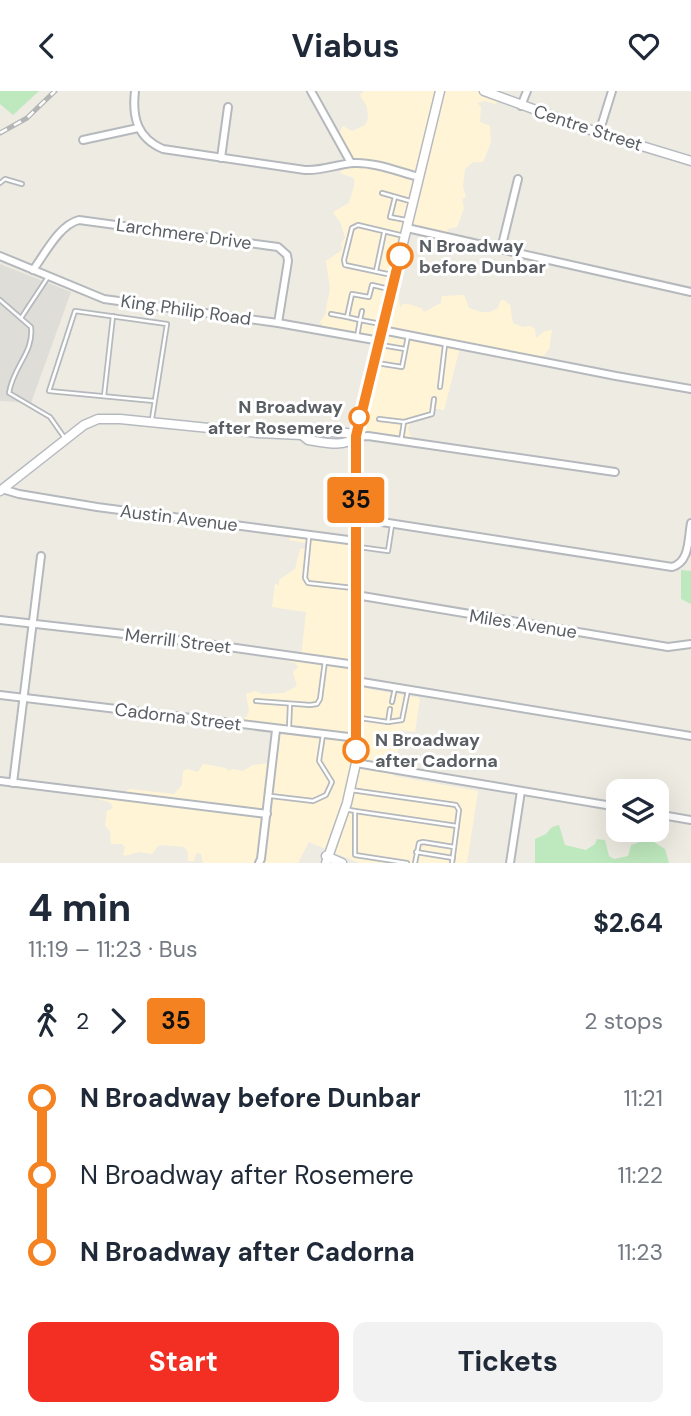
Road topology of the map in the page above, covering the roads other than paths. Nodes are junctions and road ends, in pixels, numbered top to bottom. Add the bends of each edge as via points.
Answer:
1 (135, 91) edge
2 (311, 91) edge
3 (440, 91) edge
4 (527, 91) edge
5 (612, 91) edge
6 (487, 92) edge
7 (521, 106) junction
8 (228, 107) dead end
9 (138, 128) junction
10 (599, 133) junction
11 (83, 140) dead end
12 (221, 158) junction
13 (691, 161) edge
14 (351, 163) junction
15 (419, 177) junction
16 (518, 179) dead end
17 (0, 183) edge
18 (22, 184) dead end
19 (382, 194) dead end
20 (395, 197) junction
21 (413, 201) junction
22 (407, 228) junction
23 (385, 232) junction
24 (501, 249) junction
25 (0, 256) edge
26 (33, 270) junction
27 (376, 271) junction
28 (48, 276) junction
29 (396, 276) junction
30 (392, 290) junction
31 (691, 292) edge
32 (0, 300) edge
33 (356, 310) dead end
34 (362, 311) dead end
35 (369, 313) dead end
36 (331, 314) dead end
37 (113, 316) junction
38 (347, 317) junction
39 (21, 318) junction
40 (354, 318) junction
41 (360, 320) junction
42 (367, 321) junction
43 (278, 323) junction
44 (383, 327) junction
45 (408, 335) junction
46 (357, 337) junction
47 (446, 342) junction
48 (379, 343) junction
49 (405, 349) junction
50 (374, 362) junction
51 (440, 387) dead end
52 (691, 389) edge
53 (104, 397) junction
54 (434, 399) dead end
55 (154, 401) junction
56 (379, 419) dead end
57 (152, 422) junction
58 (404, 422) junction
59 (356, 436) junction
60 (65, 439) junction
61 (401, 441) junction
62 (615, 472) dead end
63 (1, 489) edge
64 (356, 518) junction
65 (392, 523) junction
66 (691, 523) edge
67 (309, 535) junction
68 (356, 544) junction
69 (41, 556) dead end
70 (356, 592) junction
71 (0, 620) edge
72 (32, 624) junction
73 (691, 644) edge
74 (326, 660) junction
75 (356, 665) junction
76 (356, 681) junction
77 (395, 687) junction
78 (409, 689) junction
79 (0, 695) edge
80 (22, 697) junction
81 (256, 701) dead end
82 (392, 702) dead end
83 (290, 704) junction
84 (390, 709) dead end
85 (356, 717) junction
86 (388, 722) junction
87 (276, 730) junction
88 (288, 731) junction
89 (323, 735) junction
90 (691, 736) edge
91 (356, 738) junction
92 (356, 764) junction
93 (0, 781) edge
94 (13, 783) junction
95 (351, 790) junction
96 (521, 791) junction
97 (269, 796) junction
98 (606, 805) edge
99 (345, 809) junction
100 (355, 811) junction
101 (267, 814) junction
102 (669, 816) edge
103 (691, 820) edge
104 (457, 826) junction
105 (454, 847) junction
106 (416, 852) junction
107 (453, 858) junction
108 (326, 859) edge
109 (259, 863) edge
110 (318, 863) edge
111 (342, 863) edge
112 (407, 863) edge
113 (415, 863) edge
114 (452, 863) edge
115 (510, 863) edge

1 - 9 street
2 - 14 street
3 - 15 main road
4 - 7 street
5 - 10 street
6 - 7 main road, Centre Street
7 - 10 main road, Centre Street
8 - 12 street
9 - 11 street
9 - 12 street via 163,149
10 - 13 main road, Centre Street
12 - 14 street via 305,170
14 - 15 street
15 - 21 main road
16 - 24 street
17 - 18 lane via 5,179
19 - 20 lane
20 - 21 lane
20 - 22 lane via 390,216
21 - 22 main road
22 - 23 lane
22 - 24 street
22 - 29 main road
23 - 27 lane
23 - 27 lane via 358,225 352,228 344,260 345,265
24 - 31 street
25 - 26 street, King Philip Road
26 - 28 street, King Philip Road
26 - 43 street, Larchmere Drive via 64,229 79,220 278,247 288,261
27 - 29 lane
28 - 39 lane
28 - 43 street, King Philip Road via 109,300
29 - 30 main road
30 - 38 lane via 372,285 367,299 352,294
30 - 44 main road
32 - 39 lane
33 - 40 lane
34 - 41 lane
35 - 42 lane
36 - 38 lane
37 - 53 lane
37 - 53 lane via 75,311 49,391
37 - 55 lane via 167,324
38 - 40 lane
39 - 60 lane via 31,327 33,341 11,379 9,393 50,417
40 - 41 lane
41 - 42 lane
41 - 46 lane
42 - 44 lane
43 - 46 street, King Philip Road
44 - 45 street
44 - 48 main road
45 - 47 street
45 - 49 lane
46 - 48 street, King Philip Road
47 - 51 lane
47 - 52 street
48 - 49 lane
48 - 50 main road
49 - 50 lane via 402,367
50 - 59 main road
53 - 55 lane
54 - 58 lane via 432,414
55 - 57 lane
56 - 58 lane
57 - 59 main road
57 - 60 main road via 98,419
58 - 61 lane
59 - 61 street
59 - 64 main road
60 - 63 main road
61 - 62 street
63 - 67 street, Austin Avenue
64 - 65 street
64 - 68 main road
65 - 66 street via 672,566 684,560
65 - 68 lane via 388,551
67 - 68 street, Austin Avenue
67 - 70 lane via 308,583
68 - 70 main road
69 - 72 street
70 - 73 street, Miles Avenue via 668,647
70 - 75 main road
71 - 72 street, Merrill Street
72 - 74 street, Merrill Street
72 - 80 street
74 - 75 street, Merrill Street
74 - 83 lane via 317,704
75 - 76 main road
76 - 77 street
76 - 85 main road
77 - 78 street
77 - 82 lane
78 - 86 lane via 404,719
78 - 90 street
79 - 80 street, Cadorna Street
80 - 87 street, Cadorna Street
80 - 94 street
81 - 83 lane
83 - 88 lane
84 - 86 lane
85 - 86 lane
85 - 91 main road
87 - 88 street, Cadorna Street
87 - 97 street
88 - 89 street, Cadorna Street
89 - 91 street, Cadorna Street
89 - 97 lane via 320,761 332,782 326,795 313,801
91 - 92 main road
92 - 95 main road
92 - 96 street
93 - 94 street
94 - 101 street
95 - 99 main road
95 - 104 lane via 456,805
96 - 98 street
96 - 115 street
97 - 101 street
99 - 100 lane
99 - 108 main road
100 - 104 lane
100 - 112 lane via 355,855
101 - 109 street
102 - 103 street
104 - 105 lane
105 - 106 lane via 423,842
105 - 107 lane
106 - 107 lane
106 - 113 lane
107 - 114 lane
108 - 110 main road
108 - 111 main road

